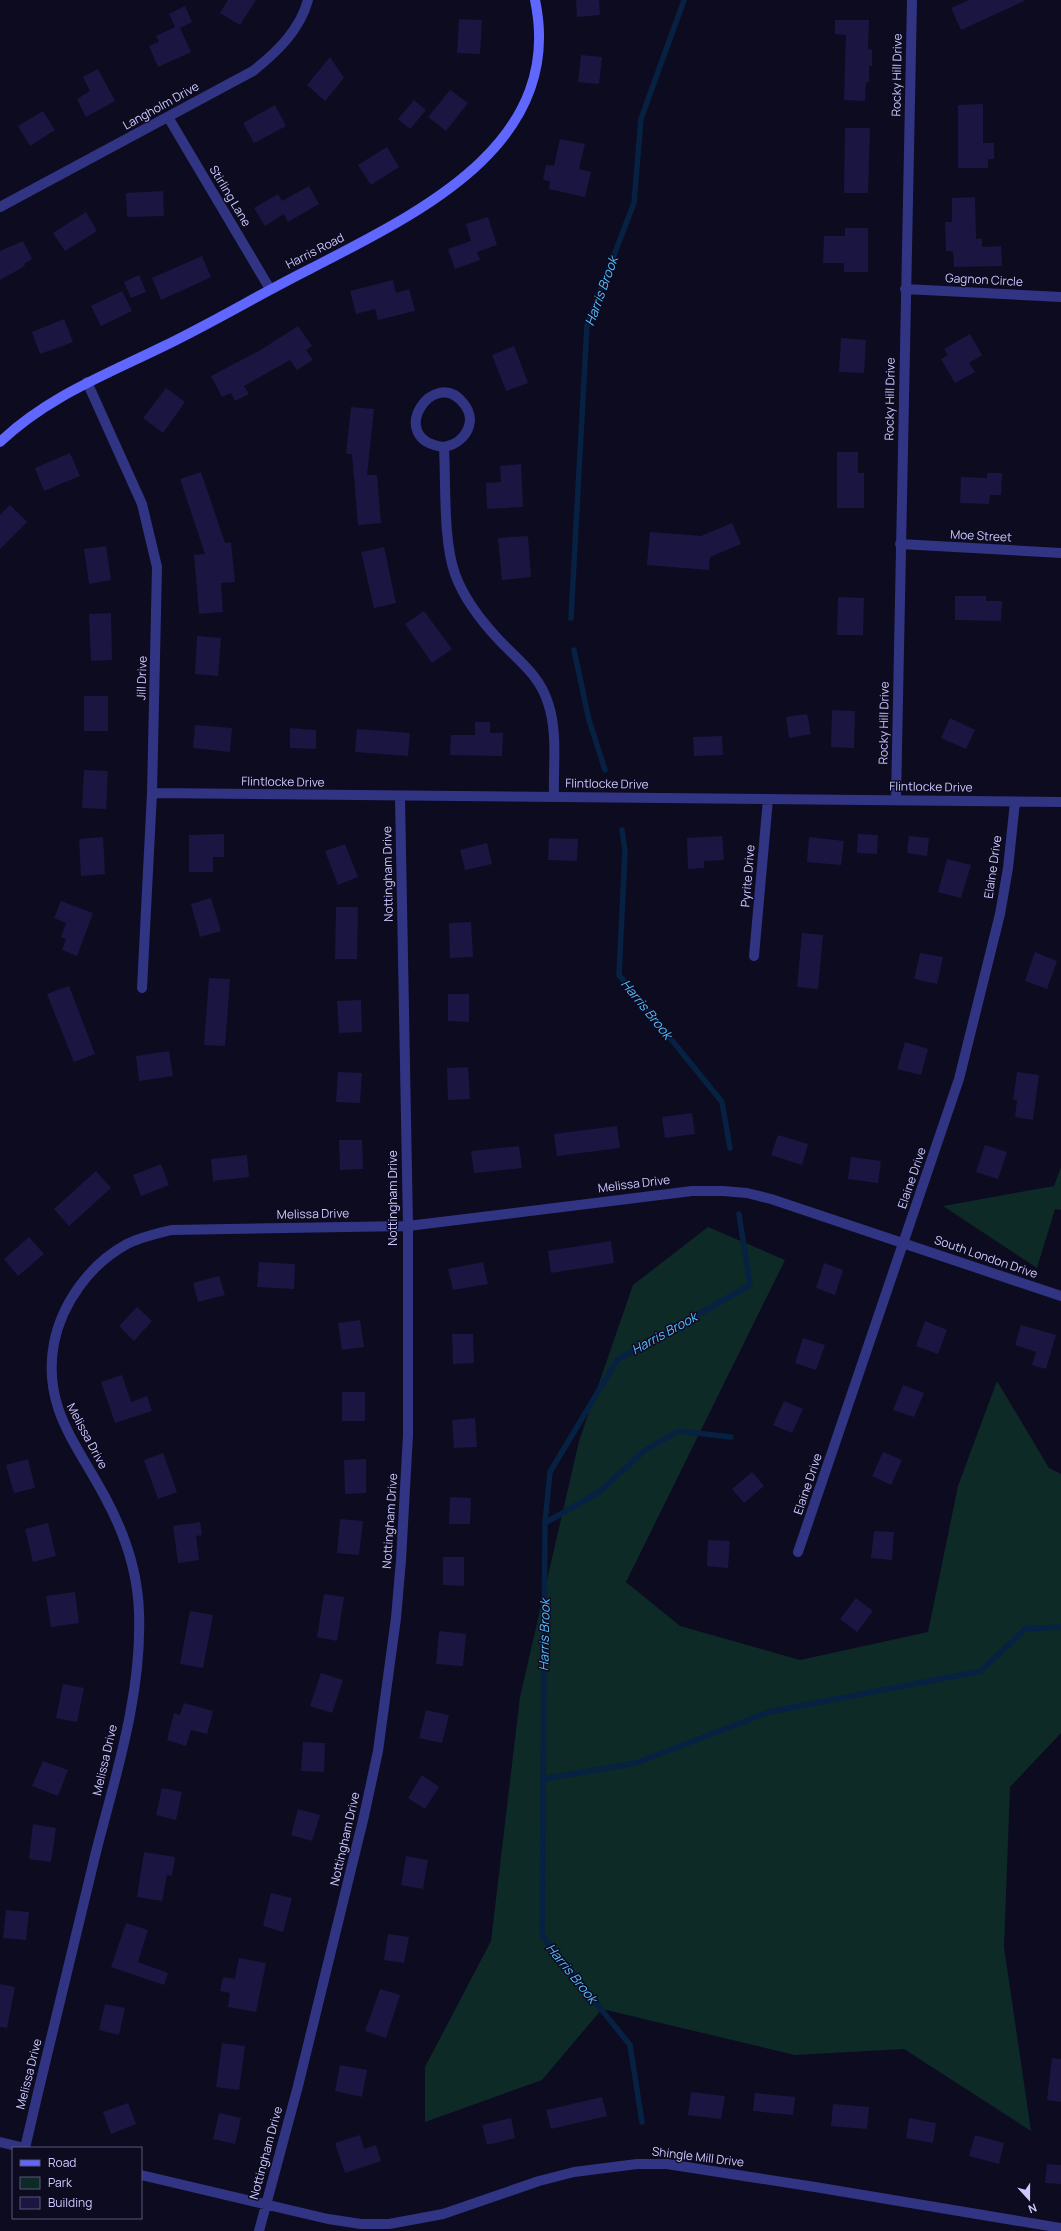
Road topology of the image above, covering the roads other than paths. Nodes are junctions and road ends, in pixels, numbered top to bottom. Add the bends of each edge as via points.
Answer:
1 (308, 0) edge
2 (535, 0) edge
3 (912, 0) edge
4 (168, 117) junction
5 (0, 207) edge
6 (270, 289) junction
7 (905, 289) junction
8 (1061, 297) edge
9 (87, 382) junction
10 (0, 442) edge
11 (444, 447) junction
12 (900, 544) junction
13 (1061, 554) edge
14 (152, 793) junction
15 (554, 796) junction
16 (400, 797) junction
17 (768, 799) junction
18 (896, 799) junction
19 (1014, 802) junction
20 (1061, 802) edge
21 (754, 956) dead end
22 (142, 988) dead end
23 (408, 1226) junction
24 (903, 1243) junction
25 (1061, 1296) edge
26 (798, 1552) dead end
27 (0, 2142) edge
28 (21, 2147) edge
29 (25, 2147) edge
30 (142, 2176) edge
31 (266, 2205) junction
32 (1061, 2228) edge
33 (259, 2231) edge

1 - 4 street, Langholm Drive via 299,21 286,41 271,57 253,71
2 - 6 street, Harris Road via 539,50 531,91 511,127 484,159 454,187 401,222
3 - 7 street, Rocky Hill Drive
4 - 5 street, Langholm Drive
4 - 6 street, Stirling Lane
6 - 9 street, Harris Road via 166,346
7 - 8 street, Gagnon Circle
7 - 12 street, Rocky Hill Drive
9 - 10 street, Harris Road via 30,416
9 - 14 street, Jill Drive via 142,504 157,567
11 - 11 street via 452,446 465,436 470,421 465,404 458,398 440,393 431,396 418,408 416,422 420,435 426,442
11 - 15 street via 448,535 455,574 464,593 487,626 541,685 552,722
12 - 13 street, Moe Street
12 - 18 street, Rocky Hill Drive
14 - 16 street, Flintlocke Drive
14 - 22 street, Jill Drive
15 - 16 street, Flintlocke Drive
15 - 17 street, Flintlocke Drive
16 - 23 street, Nottingham Drive
17 - 18 street, Flintlocke Drive
17 - 21 street, Pyrite Drive
18 - 19 street, Flintlocke Drive
19 - 20 street, Flintlocke Drive
19 - 24 street, Elaine Drive via 1008,868 1000,914 976,1018 959,1079
23 - 24 street, Melissa Drive via 659,1193 723,1191 771,1199
23 - 29 street, Melissa Drive via 199,1229 171,1230 149,1235 126,1245 104,1261 72,1296 61,1316 51,1365 55,1405 64,1426 106,1498 128,1551 136,1579 140,1612 133,1689 123,1746
23 - 31 street, Nottingham Drive via 406,1489 389,1681 364,1816
24 - 25 street, South London Drive
24 - 26 street, Elaine Drive
27 - 28 street
30 - 31 street, Shingle Mill Drive
31 - 32 street, Shingle Mill Drive via 335,2220 361,2224 389,2224 443,2214 532,2183 574,2172 636,2164 667,2164
31 - 33 street, Nottingham Drive

